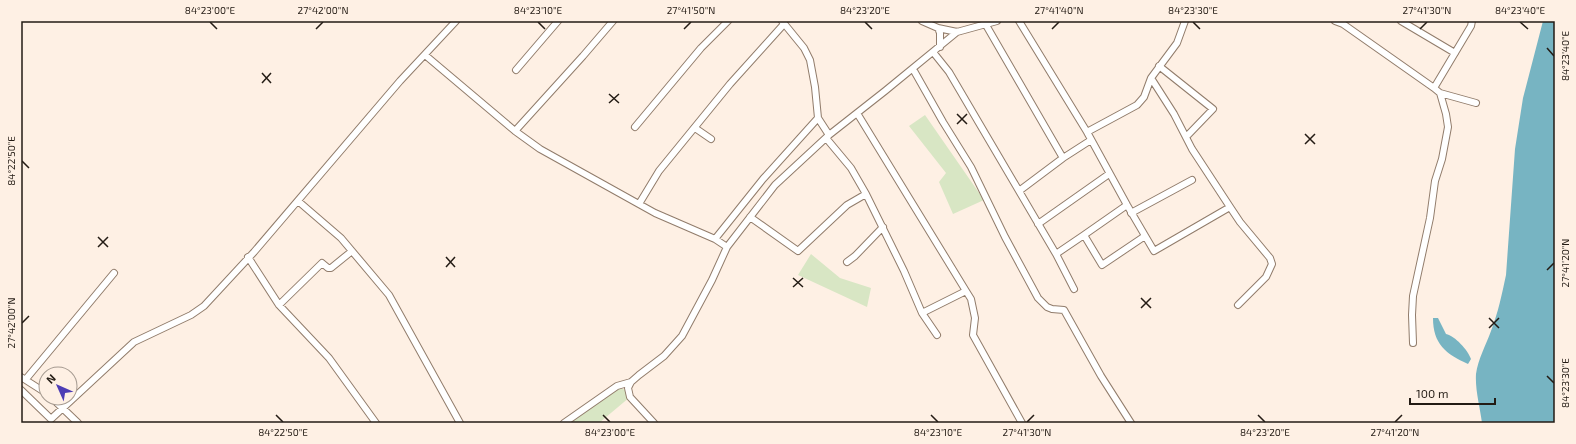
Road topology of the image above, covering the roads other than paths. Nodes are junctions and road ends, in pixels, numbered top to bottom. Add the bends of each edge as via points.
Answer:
1 (456, 21) edge
2 (558, 21) edge
3 (613, 21) edge
4 (728, 21) edge
5 (922, 21) edge
6 (997, 21) edge
7 (1019, 21) edge
8 (1185, 21) edge
9 (1335, 21) edge
10 (1401, 21) edge
11 (1472, 21) edge
12 (783, 23) edge
13 (986, 24) junction
14 (938, 28) junction
15 (957, 32) junction
16 (940, 47) junction
17 (933, 52) junction
18 (1455, 53) junction
19 (425, 55) junction
20 (1159, 66) junction
21 (913, 68) junction
22 (516, 70) dead end
23 (1151, 78) junction
24 (1434, 88) junction
25 (1440, 93) junction
26 (1476, 103) dead end
27 (857, 113) junction
28 (818, 118) junction
29 (635, 127) dead end
30 (695, 128) junction
31 (515, 131) junction
32 (1087, 132) junction
33 (828, 136) junction
34 (1186, 137) junction
35 (711, 139) dead end
36 (1091, 140) junction
37 (1063, 158) junction
38 (1109, 174) junction
39 (1192, 180) dead end
40 (1019, 191) junction
41 (866, 194) junction
42 (298, 201) junction
43 (639, 204) junction
44 (1126, 206) junction
45 (1230, 207) junction
46 (1131, 213) junction
47 (750, 217) junction
48 (1038, 224) junction
49 (883, 227) junction
50 (1084, 235) junction
51 (1145, 236) junction
52 (715, 239) junction
53 (727, 247) junction
54 (352, 251) junction
55 (1056, 254) junction
56 (248, 257) junction
57 (847, 262) dead end
58 (114, 273) dead end
59 (1074, 289) dead end
60 (966, 291) junction
61 (1238, 305) dead end
62 (279, 306) junction
63 (922, 313) junction
64 (937, 335) dead end
65 (1413, 343) dead end
66 (23, 378) edge
67 (631, 382) junction
68 (617, 386) junction
69 (38, 388) edge
70 (21, 390) edge
71 (628, 393) junction
72 (63, 408) junction
73 (53, 421) edge
74 (1129, 422) edge
75 (78, 423) edge
76 (376, 423) edge
77 (460, 423) edge
78 (564, 423) edge
79 (654, 423) edge
80 (1022, 423) edge

1 - 19 street
2 - 22 street
3 - 31 street
4 - 29 street
5 - 14 street
6 - 13 street
7 - 32 street
8 - 20 street via 1177,43
9 - 24 street
10 - 18 street
11 - 18 street
12 - 28 street via 804,48 810,60
12 - 30 street
13 - 15 street
13 - 37 street
14 - 15 street
14 - 16 street
15 - 16 street
16 - 17 street
17 - 21 street
17 - 40 street via 949,72
18 - 24 street
19 - 31 street
19 - 42 street
20 - 23 street
20 - 34 street via 1213,110
21 - 27 street
21 - 74 street via 972,167 1005,238 1038,298 1052,309 1064,310
23 - 32 street via 1146,92 1137,105
23 - 34 street
24 - 25 street
25 - 26 street
25 - 65 street via 1448,127 1413,296
27 - 33 street
27 - 60 street
28 - 33 street
28 - 52 street via 763,179
30 - 35 street
30 - 43 street via 659,171
31 - 43 street via 540,149
32 - 36 street
33 - 41 street
33 - 47 street via 775,185
34 - 45 street
36 - 37 street
36 - 38 street
37 - 40 street
38 - 44 street
38 - 48 street
39 - 46 street
40 - 48 street
41 - 47 street via 847,205 798,251
41 - 49 street
42 - 54 street via 341,238
42 - 56 street
43 - 52 street
44 - 46 street
44 - 50 street
45 - 51 street via 1154,251
45 - 61 street via 1272,264 1266,277
46 - 51 street
47 - 53 street
48 - 55 street
49 - 57 street
49 - 63 street
50 - 51 street via 1102,265
50 - 55 street
52 - 53 street
53 - 67 street via 682,336 664,356
54 - 62 street via 331,268 322,263
54 - 77 street via 389,295
55 - 59 street
56 - 62 street
56 - 72 street via 204,306 191,315 134,342
58 - 66 street
60 - 63 street
60 - 80 street via 971,299 975,318 973,335
62 - 76 street via 329,358
63 - 64 street
66 - 69 street
67 - 68 street
67 - 71 street
68 - 71 street
68 - 78 street
70 - 73 street
71 - 79 street
72 - 73 street
72 - 75 street

